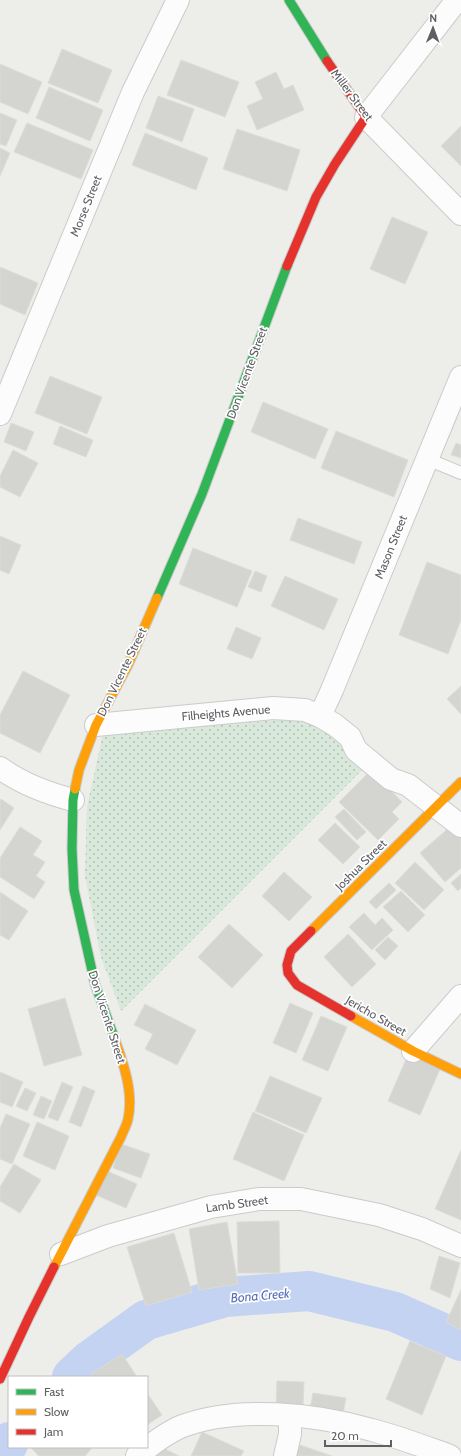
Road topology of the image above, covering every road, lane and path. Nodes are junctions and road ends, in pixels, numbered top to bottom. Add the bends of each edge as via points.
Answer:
1 (178, 0) edge
2 (289, 0) edge
3 (457, 0) edge
4 (366, 117) junction
5 (461, 214) edge
6 (461, 377) edge
7 (0, 414) edge
8 (427, 459) junction
9 (461, 472) edge
10 (320, 716) junction
11 (96, 725) junction
12 (0, 768) edge
13 (461, 782) edge
14 (73, 800) junction
15 (436, 807) junction
16 (461, 826) edge
17 (287, 969) joint
18 (461, 996) edge
19 (413, 1051) junction
20 (461, 1074) edge
21 (461, 1246) edge
22 (61, 1254) junction
23 (0, 1380) edge
24 (290, 1416) junction
25 (148, 1447) edge
26 (146, 1448) edge
27 (137, 1456) edge
28 (285, 1456) edge
29 (450, 1456) edge

1 - 7 street, Morse Street via 133,92
2 - 4 street, Miller Street
3 - 4 street, Don Vicente Street
4 - 5 street, Miller Street
4 - 11 street, Don Vicente Street via 316,197 284,274 202,494 128,665
6 - 8 street, Mason Street
8 - 9 lane
8 - 10 street, Mason Street
10 - 11 street, Filheights Avenue via 305,710 273,708
10 - 15 street, Filheights Avenue via 350,737 356,750 391,779 408,785
11 - 14 street, Don Vicente Street via 79,770
12 - 14 street via 31,787
13 - 15 street, Joshua Street
14 - 22 street, Don Vicente Street via 74,890 95,984 122,1060 130,1103 128,1120 121,1138
15 - 16 street, Filheights Avenue
15 - 17 street, Joshua Street via 291,951
17 - 19 street, Jericho Street via 290,978 297,985
18 - 19 street
19 - 20 street, Jericho Street
21 - 22 street, Lamb Street via 422,1229 378,1215 301,1199 259,1199 211,1207 108,1236
22 - 23 street, Don Vicente Street via 28,1317
24 - 25 street via 258,1414 219,1417 179,1428
24 - 28 street via 290,1434
24 - 29 street via 326,1420 372,1430
26 - 27 street

